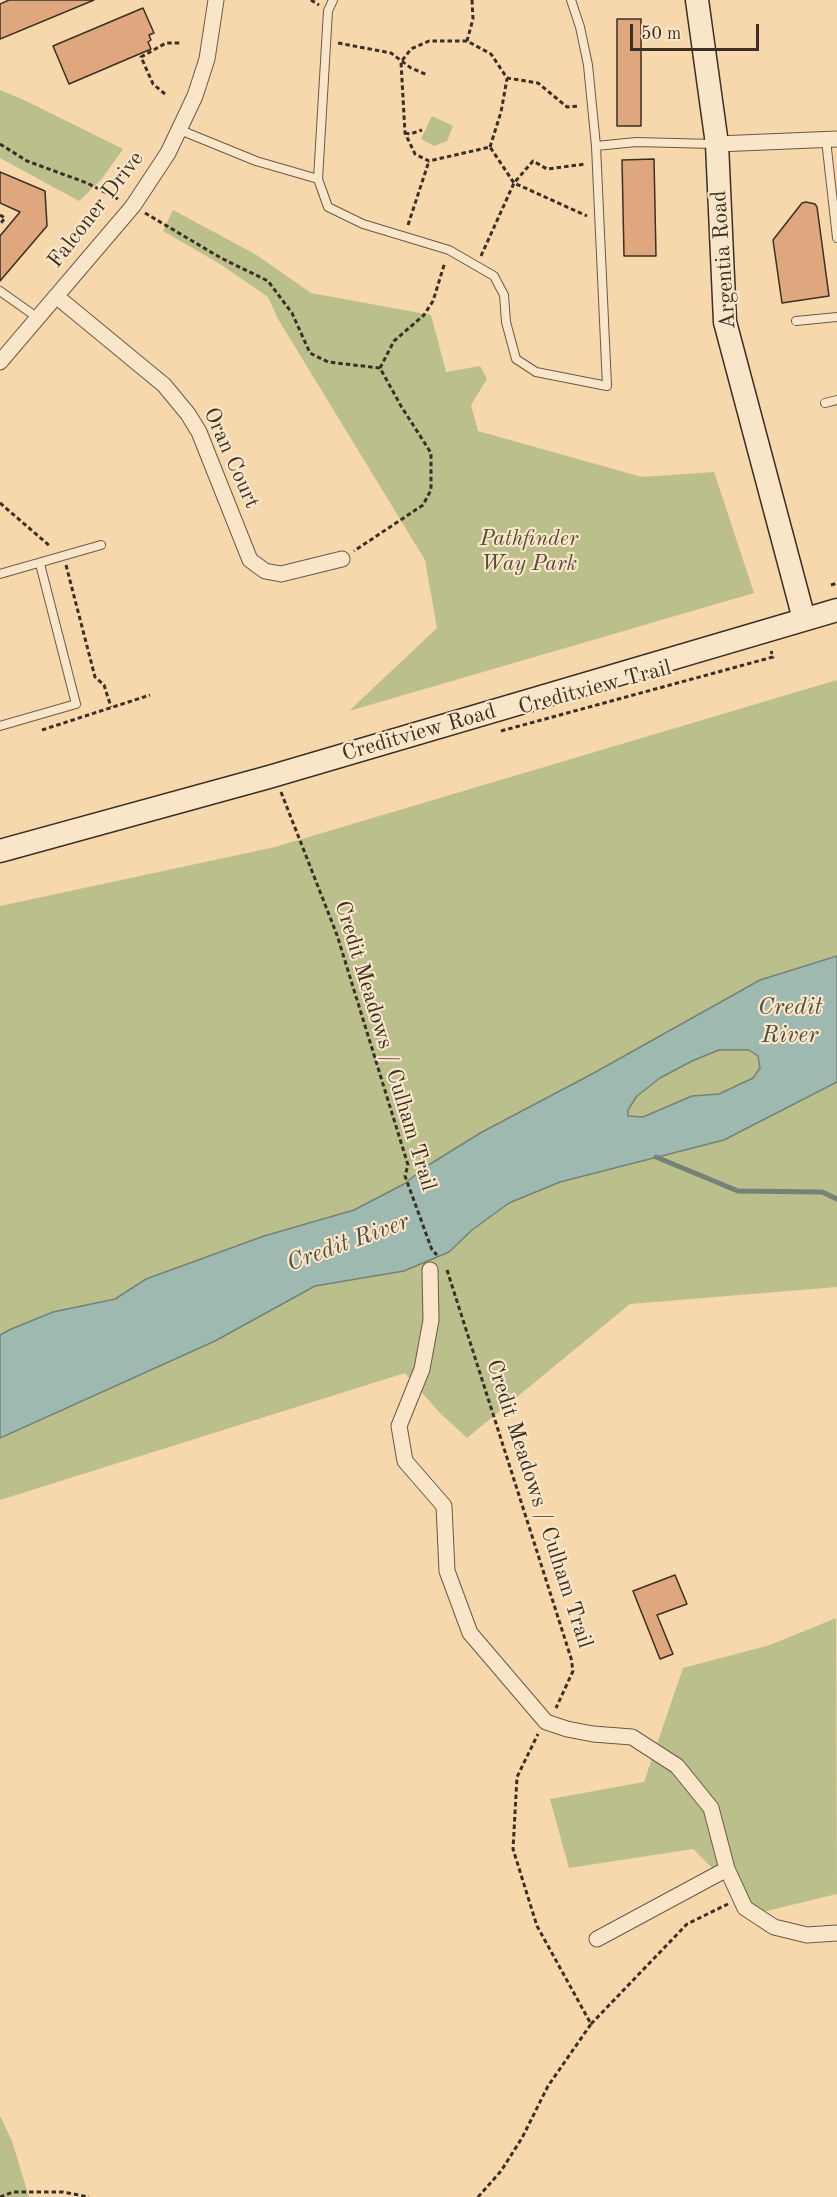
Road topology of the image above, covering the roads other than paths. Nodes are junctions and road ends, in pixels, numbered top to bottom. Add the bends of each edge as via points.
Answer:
1 (216, 0) edge
2 (333, 0) edge
3 (571, 0) edge
4 (697, 0) edge
5 (180, 130) junction
6 (831, 140) edge
7 (717, 144) junction
8 (596, 146) junction
9 (318, 179) junction
10 (837, 238) edge
11 (0, 291) edge
12 (56, 296) junction
13 (837, 317) edge
14 (38, 318) junction
15 (796, 321) dead end
16 (0, 362) edge
17 (837, 400) edge
18 (825, 403) dead end
19 (101, 545) dead end
20 (342, 559) road end
21 (40, 564) junction
22 (0, 574) edge
23 (837, 610) edge
24 (804, 619) junction
25 (0, 726) edge
26 (0, 851) edge
27 (430, 1270) dead end
28 (727, 1869) junction
29 (837, 1933) edge
30 (597, 1939) dead end

1 - 5 street, Falconer Drive via 207,60
2 - 9 lane via 328,11
3 - 8 lane via 588,65
4 - 7 main road, Argentia Road
5 - 9 lane via 256,161
5 - 12 street, Falconer Drive via 133,206
6 - 7 street
6 - 10 lane
7 - 8 lane via 636,142
7 - 24 main road, Argentia Road via 725,322
8 - 9 lane via 607,386 536,372 516,359 506,322 504,295 494,276 449,250 363,224 328,207
11 - 14 lane
12 - 14 street, Falconer Drive
12 - 20 street, Oran Court via 164,385 189,414 250,560 265,571 281,574
13 - 15 lane
14 - 16 street, Falconer Drive
17 - 18 lane
19 - 21 lane
21 - 22 lane
21 - 25 lane via 76,704
23 - 24 main road, Creditview Road
24 - 26 main road, Creditview Road via 269,777
27 - 28 street via 432,1320 422,1369 399,1426 405,1461 444,1506 447,1571 470,1633 546,1722 593,1734 632,1737 677,1766 711,1808
28 - 29 street via 745,1908 774,1927 807,1935
28 - 30 street

